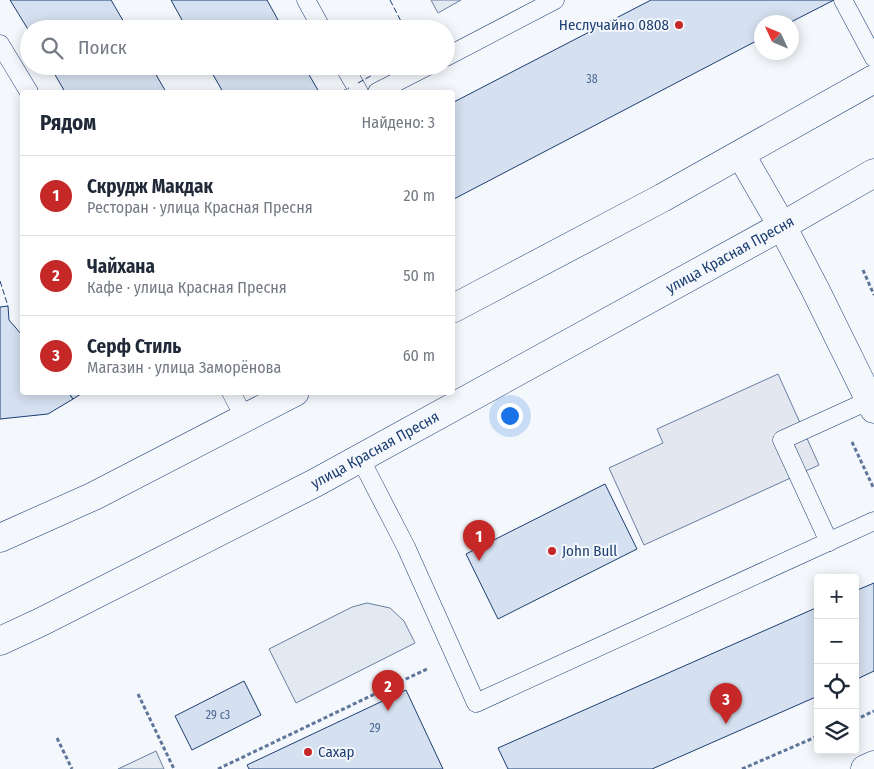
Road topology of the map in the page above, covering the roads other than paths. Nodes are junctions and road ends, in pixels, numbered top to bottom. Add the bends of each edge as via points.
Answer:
1 (306, 0) edge
2 (555, 0) edge
3 (843, 0) edge
4 (317, 20) edge
5 (0, 44) edge
6 (455, 51) edge
7 (874, 58) edge
8 (349, 75) edge
9 (410, 75) edge
10 (874, 79) edge
11 (28, 90) edge
12 (358, 90) edge
13 (381, 90) edge
14 (741, 154) junction
15 (869, 178) edge
16 (782, 226) junction
17 (455, 307) edge
18 (233, 395) edge
19 (289, 395) edge
20 (872, 405) edge
21 (245, 419) junction
22 (360, 458) junction
23 (874, 521) edge
24 (0, 538) edge
25 (828, 542) junction
26 (0, 641) edge
27 (874, 765) edge
28 (865, 769) edge

1 - 4 lane
2 - 6 lane
3 - 7 lane
5 - 11 lane
8 - 12 lane
9 - 13 lane
10 - 14 main road
14 - 16 main road
14 - 17 main road
15 - 16 main road, улица Красная Пресня
16 - 20 main road
16 - 22 main road, улица Красная Пресня
18 - 21 lane
19 - 21 main road
20 - 25 lane via 838,415 782,440
21 - 24 main road via 94,496
22 - 25 lane via 406,547 476,703
22 - 26 main road, улица Красная Пресня
23 - 25 lane
27 - 28 main road

